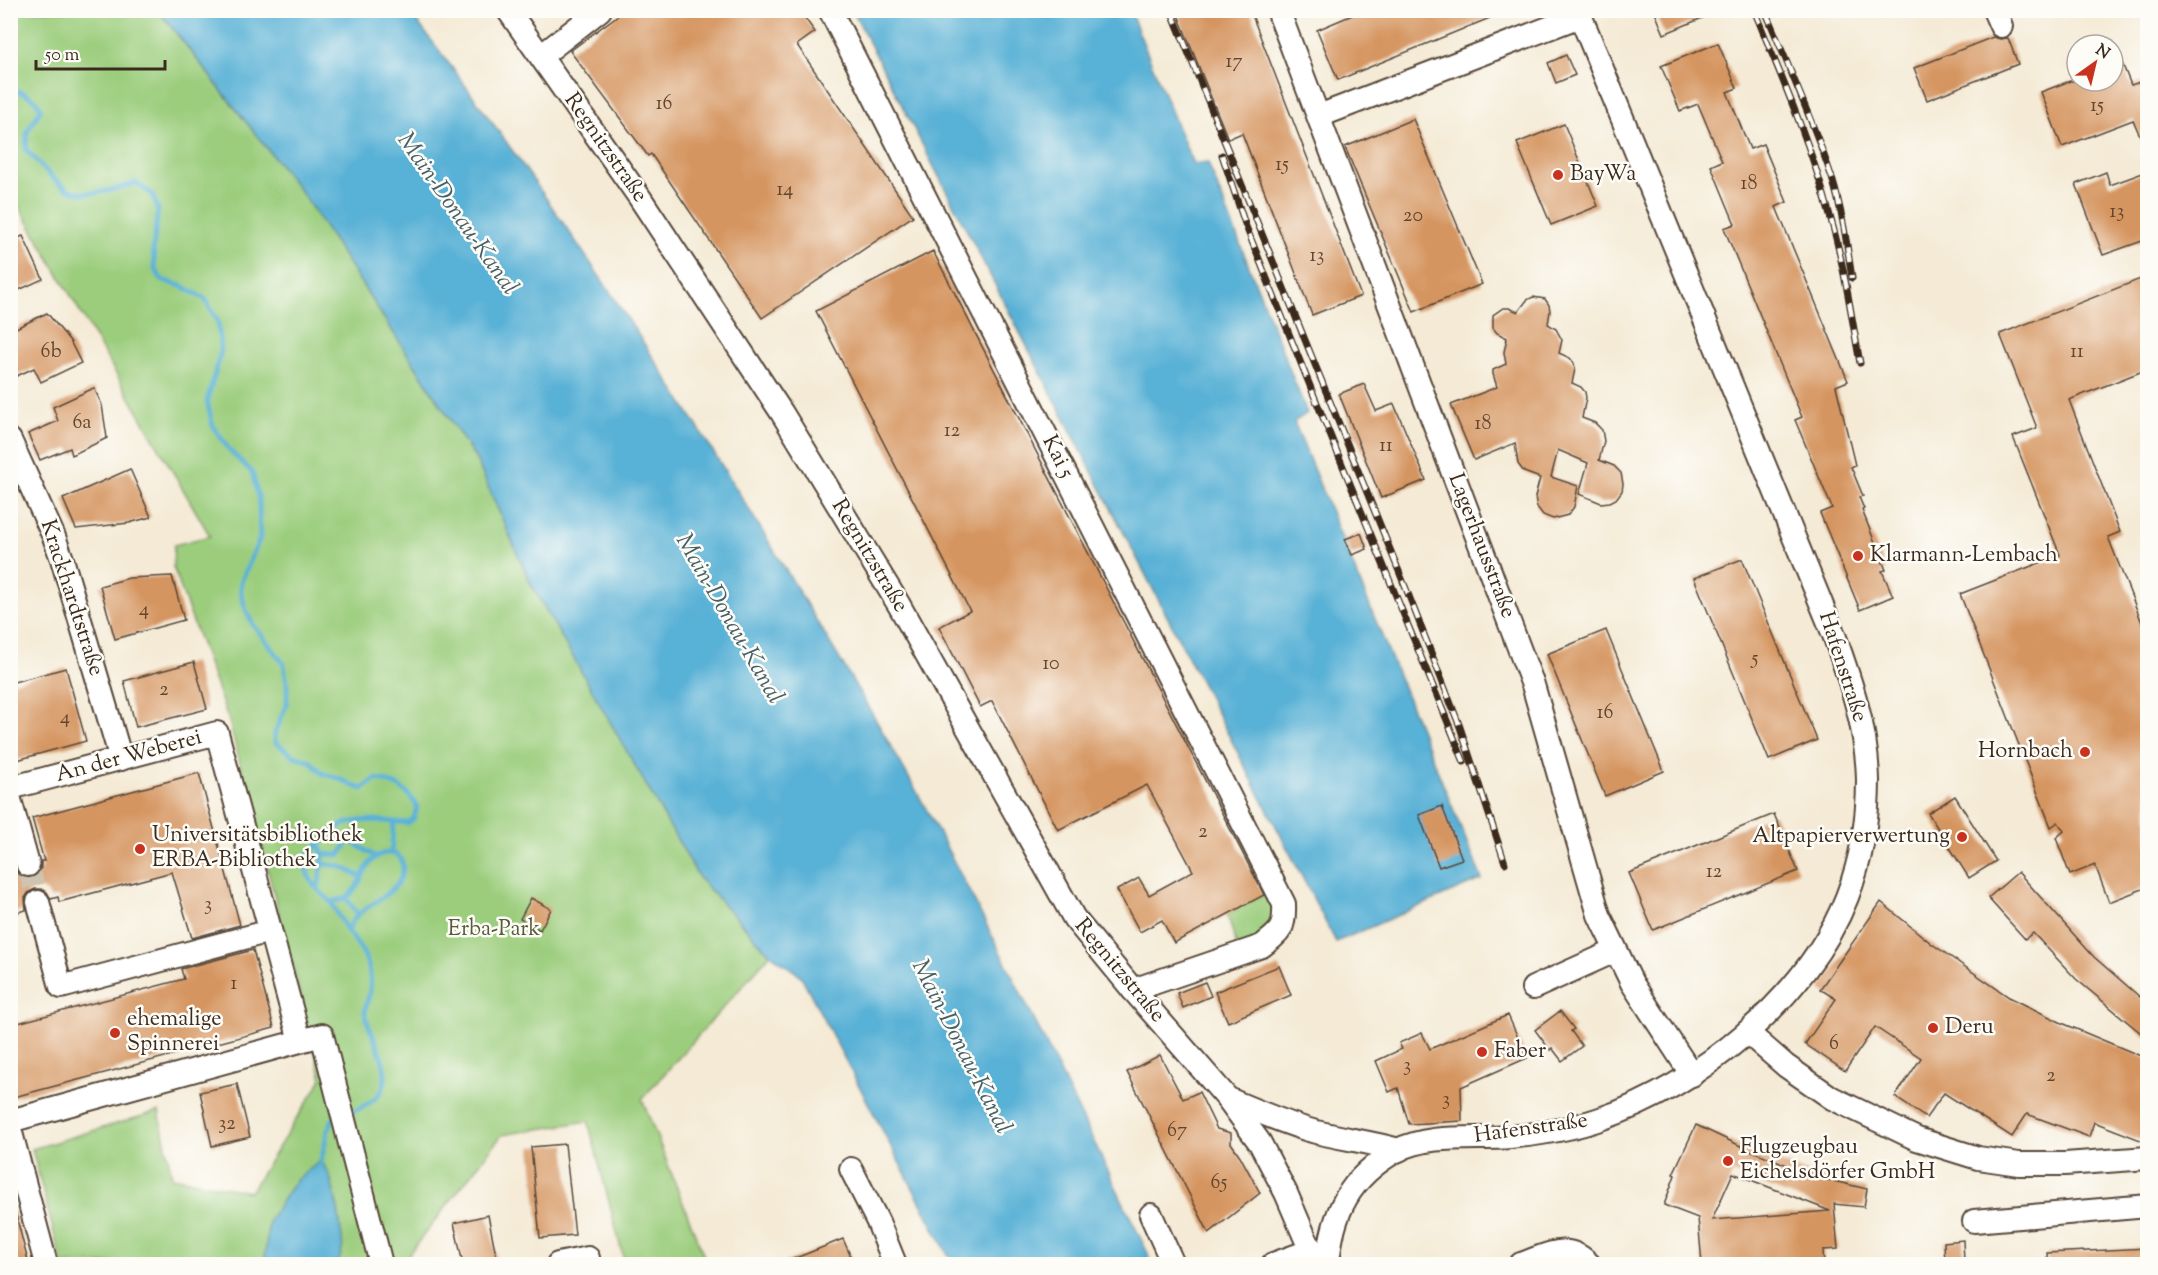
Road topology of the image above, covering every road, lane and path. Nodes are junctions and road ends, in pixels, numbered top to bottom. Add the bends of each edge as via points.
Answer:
1 (508, 10) edge
2 (600, 10) edge
3 (830, 10) edge
4 (1278, 10) edge
5 (1579, 13) edge
6 (541, 56) junction
7 (1319, 116) junction
8 (10, 441) edge
9 (121, 759) junction
10 (10, 788) edge
11 (10, 801) edge
12 (28, 865) tunnel mouth
13 (38, 902) tunnel mouth
14 (270, 931) junction
15 (1615, 951) junction
16 (1533, 988) dead end
17 (1133, 990) junction
18 (1747, 1032) junction
19 (300, 1041) junction
20 (1692, 1075) junction
21 (1228, 1099) junction
22 (10, 1121) edge
23 (10, 1129) edge
24 (1399, 1150) junction
25 (2148, 1158) edge
26 (851, 1169) dead end
27 (2148, 1206) edge
28 (1152, 1215) dead end
29 (1974, 1221) dead end
30 (588, 1258) dead end
31 (1321, 1260) edge
32 (46, 1264) edge
33 (381, 1264) edge
34 (558, 1264) edge
35 (895, 1264) edge
36 (1173, 1264) edge
37 (1273, 1264) edge
38 (1521, 1264) edge
39 (1589, 1264) edge

1 - 6 street, Regnitzstraße
2 - 6 street
3 - 17 street, Kai 5 via 1284,904 1284,922 1262,946
4 - 7 street, Lagerhausstraße
5 - 7 street
5 - 18 street, Hafenstraße via 1834,635 1863,729 1868,778 1866,817 1856,871 1846,899 1809,965
6 - 17 street, Regnitzstraße via 782,413 899,605 1074,918
7 - 15 street, Lagerhausstraße via 1533,685 1599,915
8 - 9 street, Krackhardtstraße via 54,537
9 - 10 street, An der Weberei
9 - 14 street, An der Weberei via 217,733
11 - 12 street
13 - 14 street via 61,987
14 - 19 street, An der Weberei
15 - 16 street
15 - 20 street, Lagerhausstraße
17 - 21 street, Regnitzstraße
18 - 20 street, Hafenstraße
18 - 25 street via 1832,1098 1917,1139 1958,1152 2019,1164
19 - 22 street
19 - 33 street via 322,1035
20 - 24 street, Hafenstraße via 1670,1089 1599,1120 1510,1137 1438,1140
21 - 24 street, Regnitzstraße via 1317,1132
21 - 31 street, Regnitzstraße via 1260,1143 1307,1242
23 - 32 street
24 - 31 street, Hafenstraße via 1360,1177 1335,1221
26 - 35 street
27 - 29 street
28 - 36 street
30 - 34 street
31 - 37 street
38 - 39 street via 1560,1250 1579,1254

